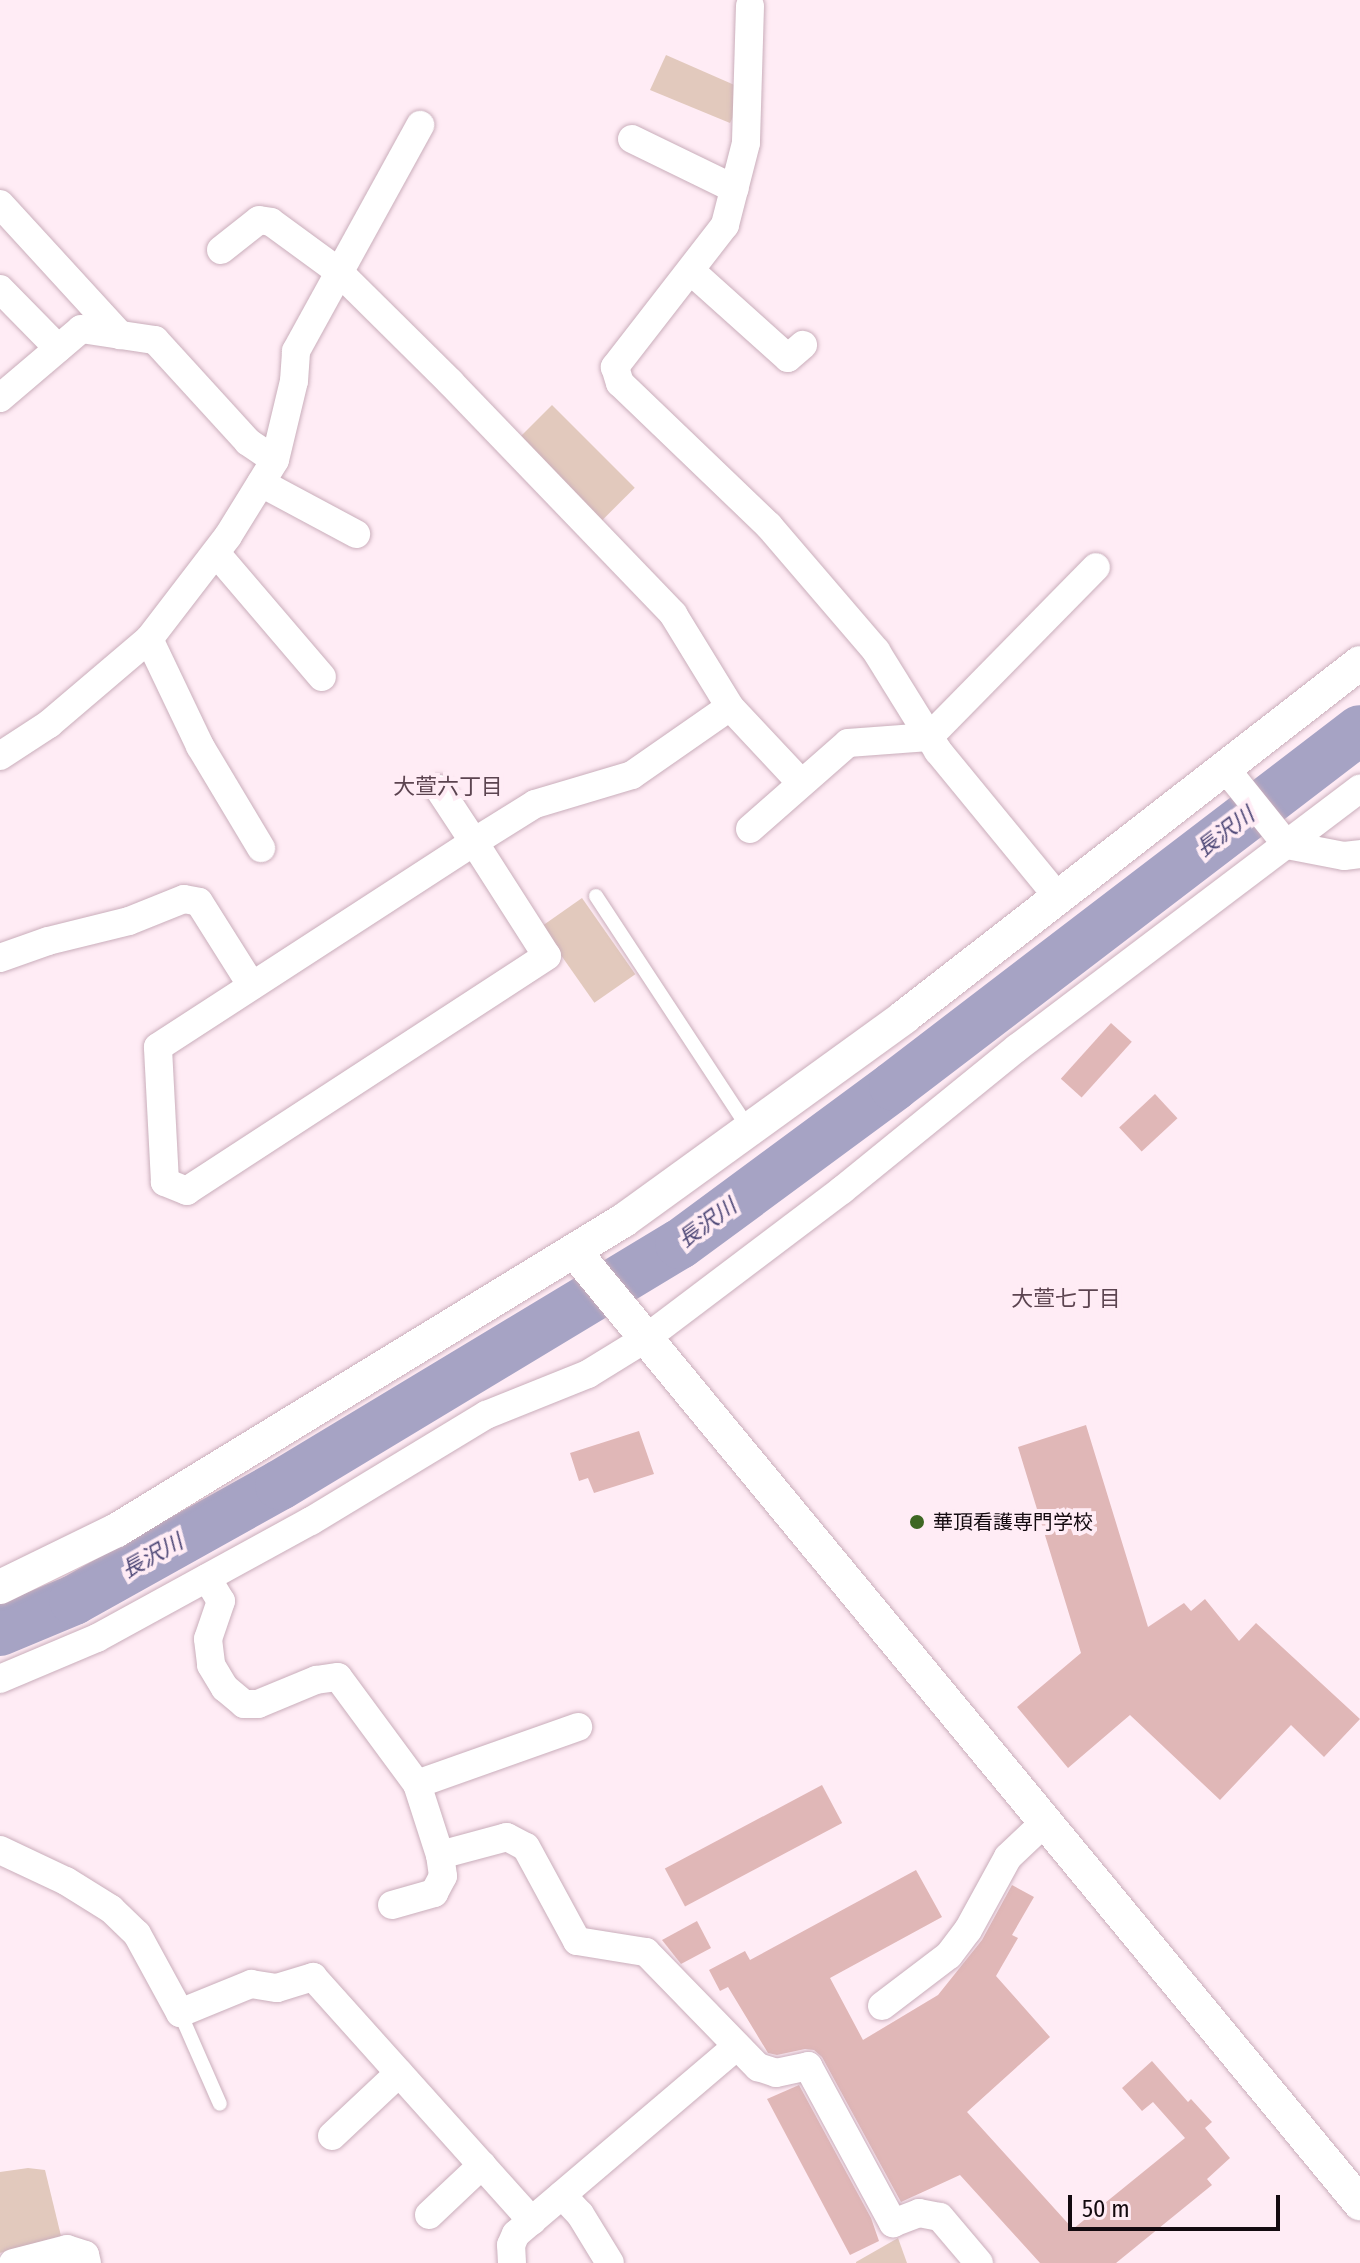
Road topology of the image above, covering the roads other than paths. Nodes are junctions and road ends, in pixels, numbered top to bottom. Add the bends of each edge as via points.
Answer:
1 (750, 6) dead end
2 (420, 125) dead end
3 (632, 139) dead end
4 (735, 189) junction
5 (0, 204) edge
6 (221, 250) dead end
7 (338, 271) junction
8 (691, 271) junction
9 (0, 289) edge
10 (120, 335) junction
11 (803, 345) dead end
12 (58, 348) junction
13 (0, 398) edge
14 (268, 472) junction
15 (356, 534) dead end
16 (216, 553) junction
17 (1096, 567) dead end
18 (149, 639) junction
19 (1360, 663) edge
20 (322, 677) dead end
21 (730, 707) junction
22 (929, 737) junction
23 (0, 756) edge
24 (1230, 774) junction
25 (801, 783) junction
26 (439, 789) dead end
27 (1360, 789) edge
28 (750, 829) dead end
29 (474, 842) junction
30 (1284, 842) junction
31 (261, 848) dead end
32 (1360, 854) edge
33 (596, 896) dead end
34 (1058, 897) junction
35 (0, 958) edge
36 (252, 986) junction
37 (750, 1131) junction
38 (580, 1258) junction
39 (640, 1332) junction
40 (207, 1578) junction
41 (0, 1587) edge
42 (0, 1679) edge
43 (578, 1727) dead end
44 (417, 1784) junction
45 (1045, 1822) junction
46 (0, 1850) edge
47 (440, 1855) junction
48 (392, 1905) dead end
49 (882, 2006) dead end
50 (180, 2013) junction
51 (737, 2046) junction
52 (399, 2073) junction
53 (220, 2104) dead end
54 (332, 2136) dead end
55 (482, 2165) junction
56 (562, 2195) junction
57 (1360, 2203) edge
58 (429, 2215) dead end
59 (532, 2221) junction
60 (13, 2263) edge
61 (87, 2263) edge
62 (512, 2263) edge
63 (610, 2263) edge
64 (979, 2263) edge

1 - 4 street via 746,143
2 - 7 street
3 - 4 street
4 - 8 street via 725,225
5 - 10 street
6 - 7 street via 259,220 271,222
7 - 14 street via 296,351 294,381
7 - 21 street via 673,614
8 - 11 street via 788,358
8 - 22 street via 615,367 620,383 769,526 876,651
9 - 12 street
10 - 12 street via 81,329
10 - 14 street via 155,340 248,442
12 - 13 street
14 - 15 street
14 - 16 street
16 - 18 street
16 - 20 street
17 - 22 street
18 - 23 street via 49,724
18 - 31 street via 200,746
19 - 24 street
21 - 25 street
21 - 29 street via 632,775 535,804
22 - 25 street via 848,743
22 - 34 street
24 - 30 street
24 - 34 street
25 - 28 street
26 - 29 street
27 - 30 street
29 - 36 street
29 - 36 street via 547,956 187,1191 165,1182 158,1047
30 - 32 street via 1344,856
30 - 39 street via 842,1190
33 - 37 lane
34 - 37 street
35 - 36 street via 129,921 184,899 199,902
37 - 38 street
38 - 39 street
38 - 41 street via 117,1530
39 - 40 street via 588,1374 486,1415
39 - 45 street
40 - 42 street via 97,1638
40 - 44 street via 221,1601 208,1639 211,1665 225,1688 244,1704 258,1704 316,1680 338,1677
43 - 44 street
44 - 47 street
45 - 49 street via 1008,1857 949,1955
45 - 57 street
46 - 50 street via 111,1909 137,1934
47 - 48 street via 443,1876 434,1893
47 - 51 street via 507,1837 526,1847 577,1941 646,1952
50 - 52 street via 251,1984 277,1988 313,1977
50 - 53 lane
51 - 56 street
51 - 64 street via 758,2067 776,2073 808,2066 893,2223 919,2213 940,2217
52 - 54 street
52 - 55 street
55 - 58 street
55 - 59 street
56 - 59 street
56 - 63 street
59 - 62 street via 516,2234
60 - 61 street via 67,2249 85,2255

